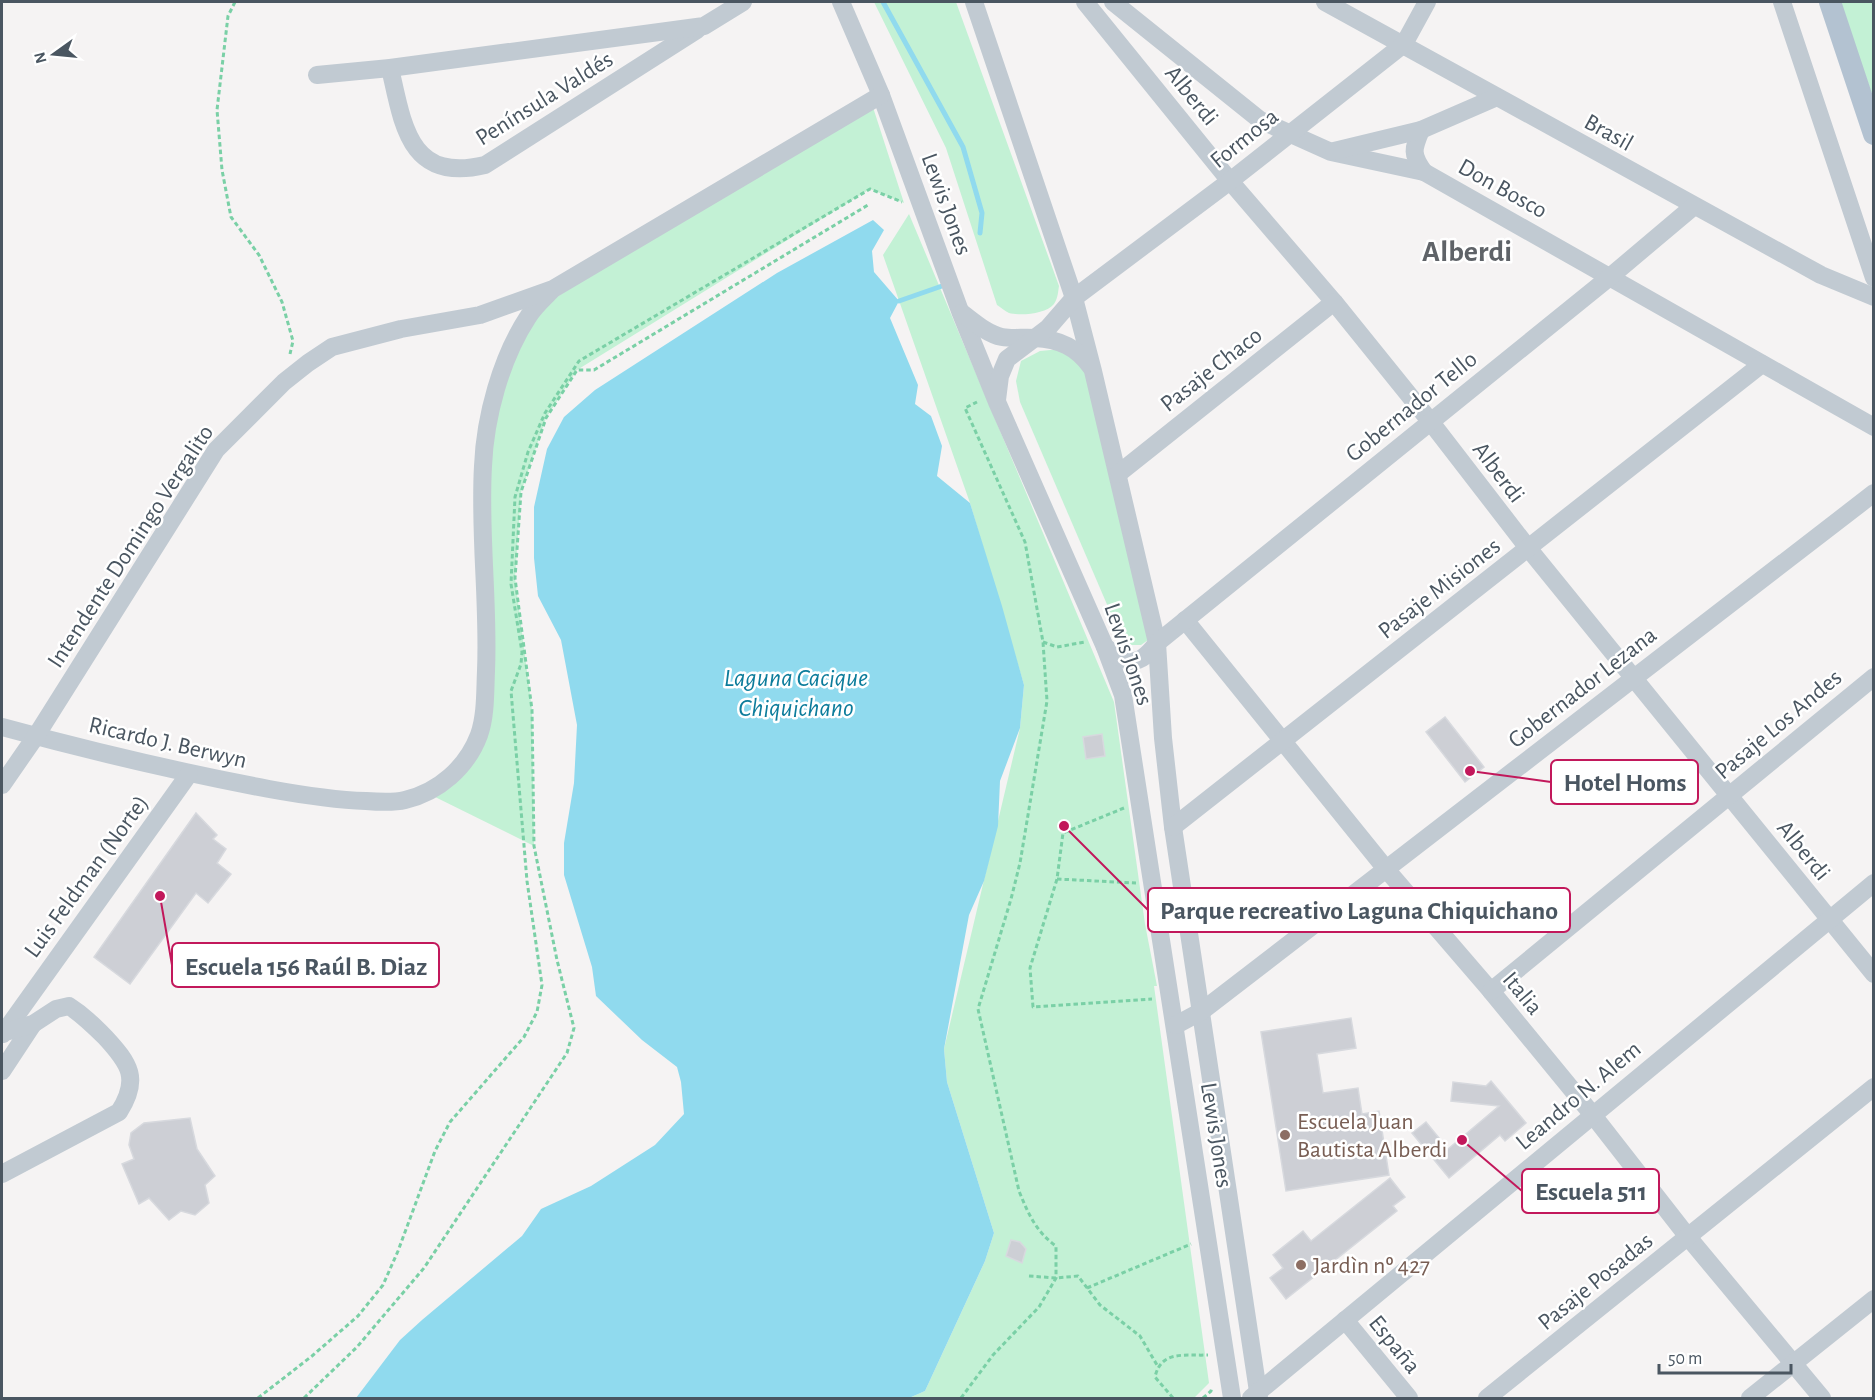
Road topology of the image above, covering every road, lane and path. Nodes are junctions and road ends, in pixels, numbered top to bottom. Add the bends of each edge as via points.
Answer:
1 (235, 2) edge
2 (743, 2) edge
3 (841, 2) edge
4 (974, 2) edge
5 (1085, 2) edge
6 (1113, 2) edge
7 (1325, 2) edge
8 (1427, 2) edge
9 (1782, 2) edge
10 (1830, 2) edge
11 (704, 26) junction
12 (1404, 44) junction
13 (390, 68) junction
14 (317, 75) dead end
15 (881, 95) junction
16 (1497, 97) junction
17 (1421, 129) junction
18 (1288, 134) junction
19 (1874, 134) edge
20 (1331, 152) junction
21 (1425, 172) junction
22 (1230, 180) junction
23 (868, 205) dead end
24 (1694, 206) junction
25 (907, 209) dead end
26 (1611, 276) junction
27 (1874, 278) edge
28 (553, 289) junction
29 (1874, 297) edge
30 (1074, 298) junction
31 (1334, 302) junction
32 (960, 311) junction
33 (1037, 338) junction
34 (1762, 363) junction
35 (1094, 371) junction
36 (284, 382) junction
37 (990, 400) junction
38 (1430, 421) junction
39 (1874, 427) edge
40 (1118, 474) junction
41 (1874, 493) edge
42 (1527, 548) junction
43 (1185, 620) junction
44 (1043, 642) junction
45 (1157, 643) junction
46 (1097, 644) junction
47 (1634, 677) junction
48 (1874, 677) edge
49 (2, 727) edge
50 (36, 736) junction
51 (1282, 741) junction
52 (189, 774) junction
53 (2, 785) edge
54 (1730, 795) junction
55 (1131, 806) dead end
56 (1173, 827) junction
57 (1386, 869) junction
58 (1057, 879) junction
59 (1143, 883) dead end
60 (1874, 883) edge
61 (1829, 920) junction
62 (1874, 974) edge
63 (1491, 991) junction
64 (1162, 998) dead end
65 (1202, 1011) junction
66 (33, 1024) junction
67 (1176, 1025) junction
68 (3, 1034) edge
69 (2, 1071) edge
70 (1874, 1087) edge
71 (1592, 1114) junction
72 (2, 1157) edge
73 (21, 1163) junction
74 (2, 1174) edge
75 (1688, 1237) junction
76 (1193, 1243) dead end
77 (1029, 1276) dead end
78 (1056, 1278) junction
79 (1087, 1288) junction
80 (1874, 1299) edge
81 (1345, 1320) junction
82 (1210, 1355) dead end
83 (1793, 1363) junction
84 (1157, 1365) junction
85 (1229, 1375) junction
86 (1215, 1391) edge
87 (1256, 1396) edge
88 (258, 1398) edge
89 (304, 1398) edge
90 (961, 1398) edge
91 (1173, 1398) edge
92 (1203, 1398) edge
93 (1232, 1398) edge
94 (1409, 1398) edge
95 (1487, 1398) edge
96 (1750, 1398) edge
97 (1822, 1398) edge

1 - 36 path via 228,16 217,110 222,170 231,217 259,255 282,302 293,341
2 - 11 street, Península Valdés
3 - 15 street, Lewis Jones
4 - 30 street, Lewis Jones
5 - 22 street, Alberdi
6 - 18 street, Don Bosco via 1260,120
7 - 12 street, Brasil
8 - 12 street, Formosa
9 - 27 street
10 - 19 main road
11 - 13 street, Península Valdés
11 - 13 street, Península Valdés via 485,165 469,169 446,168 424,157 409,139
12 - 16 street, Brasil
12 - 18 street, Formosa
13 - 14 street, Península Valdés
15 - 28 street
15 - 32 street, Lewis Jones
16 - 17 street
16 - 24 street, Brasil
17 - 20 street
17 - 21 street via 1414,147 1416,160
18 - 20 street, Don Bosco
18 - 22 street, Formosa
20 - 21 street, Don Bosco
21 - 26 street, Don Bosco
22 - 30 street, Formosa
22 - 31 street, Alberdi
23 - 89 path via 594,370 577,370 546,418 521,492 515,578 532,710 534,846 574,1028 567,1053 424,1268 357,1347
24 - 26 street, Gobernador Tello
24 - 29 street, Brasil via 1821,275
25 - 88 path via 904,203 870,189 579,361 544,413 515,497 511,584 522,652 511,691 527,881 542,985 537,1012 524,1037 450,1122 383,1285 358,1316
26 - 34 street, Don Bosco
26 - 38 street, Gobernador Tello
28 - 36 street, Intendente Domingo Vergalito via 480,315 401,329 332,347
28 - 52 street, Ricardo J. Berwyn via 529,315 511,348 489,422 483,464 485,707 480,734 467,759 449,779 427,793 379,802 324,799
30 - 33 street, Formosa
30 - 35 street, Lewis Jones
31 - 38 street, Alberdi
31 - 40 street, Pasaje Chaco
32 - 33 street via 1000,337
32 - 37 street, Lewis Jones
33 - 35 street via 1064,344 1081,353
33 - 37 street, Formosa via 1007,359
34 - 39 street, Don Bosco
34 - 42 street, Pasaje Misiones
35 - 40 street, Lewis Jones
36 - 50 street, Intendente Domingo Vergalito via 216,450
37 - 44 path via 965,408 1025,542
37 - 46 street, Lewis Jones
38 - 42 street, Alberdi
38 - 43 street, Gobernador Tello
40 - 45 street, Lewis Jones
41 - 47 street, Gobernador Lezana
42 - 47 street, Alberdi
42 - 51 street, Pasaje Misiones
43 - 45 street, Gobernador Tello
43 - 51 street, Italia
44 - 46 path via 1057,647
44 - 78 path via 1047,701 1020,863 978,1009 1019,1191 1030,1218 1045,1239 1056,1246
45 - 46 street, Gobernador Tello via 1147,657 1133,663
45 - 56 street, Lewis Jones
46 - 67 street, Lewis Jones via 1123,695
47 - 54 street, Alberdi
47 - 57 street, Gobernador Lezana
48 - 54 street, Pasaje Los Andes
49 - 50 street, Ricardo J. Berwyn
50 - 52 street, Ricardo J. Berwyn
50 - 53 street, Intendente Domingo Vergalito
51 - 56 street, Pasaje Misiones
51 - 57 street, Italia
52 - 68 street, Luis Feldman (Norte)
54 - 61 street, Alberdi
54 - 63 street, Pasaje Los Andes
55 - 58 path via 1063,833
56 - 65 street, Lewis Jones
57 - 63 street, Italia
57 - 65 street, Gobernador Lezana
58 - 59 path
58 - 64 path via 1030,968 1034,1007
60 - 61 street, Leandro N. Alem
61 - 62 street, Alberdi
61 - 71 street, Leandro N. Alem
63 - 71 street, Italia
65 - 67 street, Gobernador Lezana
65 - 87 street, Lewis Jones
66 - 68 street
66 - 69 street
66 - 73 street via 56,1009 69,1006 83,1015 123,1057 131,1076 129,1097 119,1112
67 - 85 street, Lewis Jones
70 - 75 street, Pasaje Posadas
71 - 75 street, Italia
71 - 81 street, Leandro N. Alem
72 - 73 street
73 - 74 street
75 - 83 street, Italia
75 - 95 street, Pasaje Posadas
76 - 79 path
77 - 78 path
78 - 79 path via 1078,1276
78 - 90 path via 1039,1307 993,1355
79 - 84 path via 1100,1305 1140,1335
80 - 83 street
81 - 87 street, Leandro N. Alem
81 - 94 street, España
82 - 84 path via 1167,1358
83 - 96 street
83 - 97 street, Italia
84 - 91 path via 1155,1377
85 - 86 street
85 - 93 street, Lewis Jones
86 - 92 path

